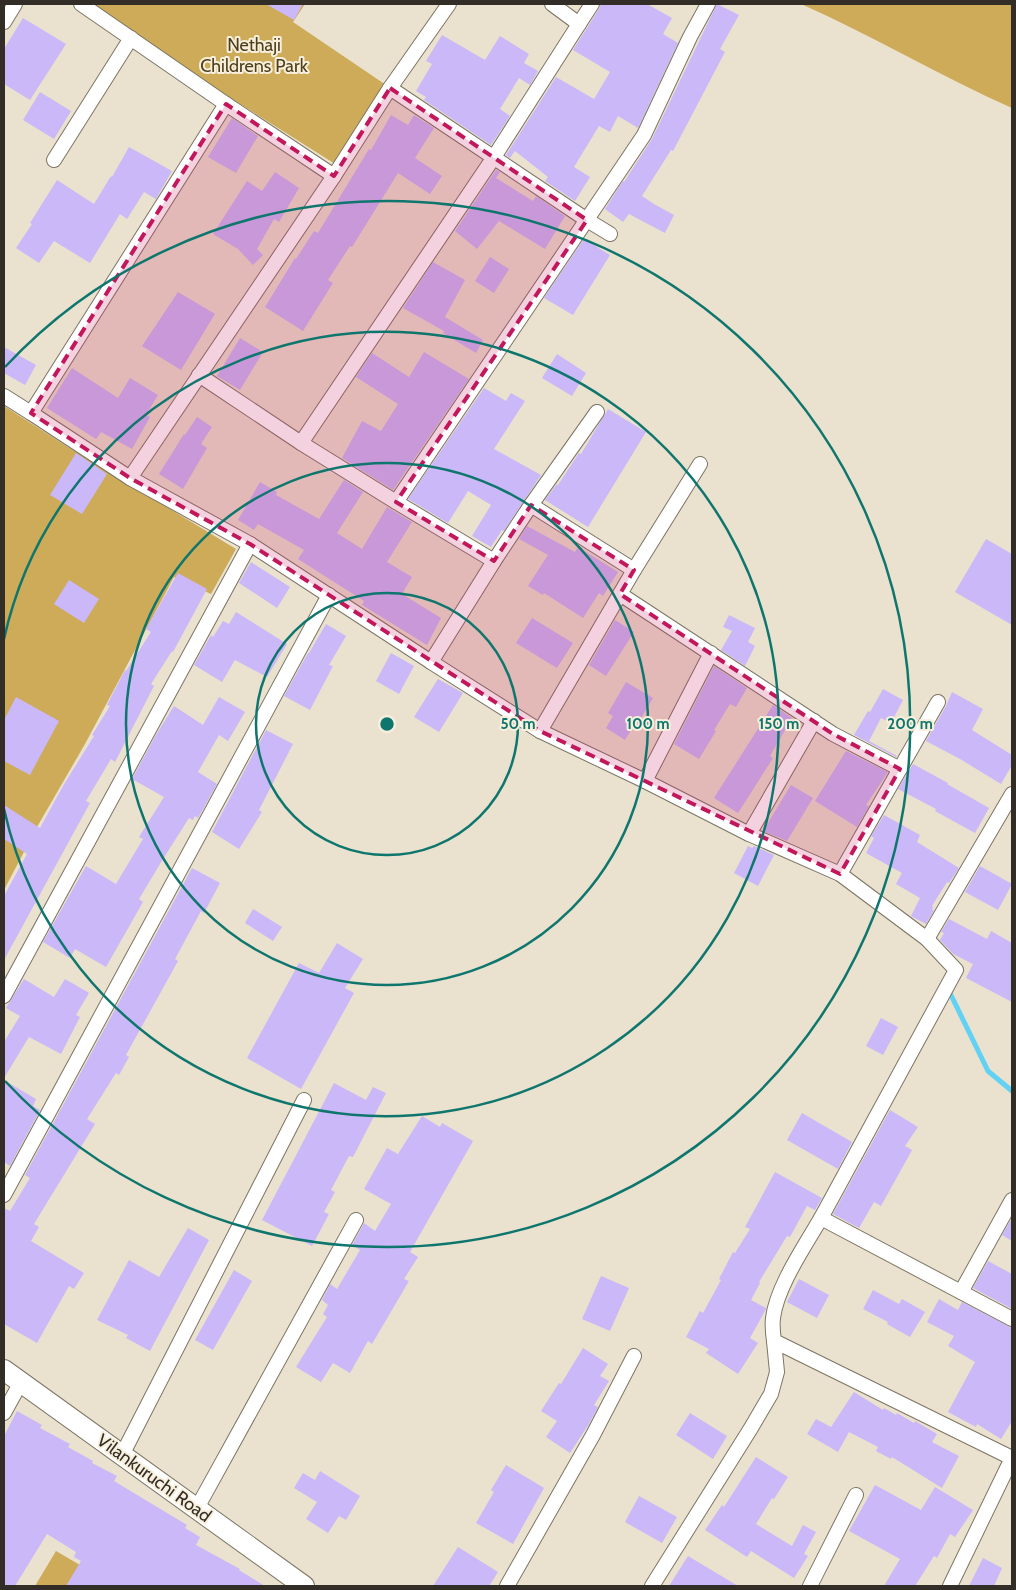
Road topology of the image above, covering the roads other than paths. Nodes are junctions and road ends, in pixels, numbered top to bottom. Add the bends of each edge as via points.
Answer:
1 (15, 4) edge
2 (81, 4) edge
3 (448, 4) edge
4 (552, 4) edge
5 (592, 4) edge
6 (708, 4) edge
7 (4, 22) edge
8 (579, 24) junction
9 (131, 38) junction
10 (390, 88) junction
11 (226, 104) junction
12 (494, 157) junction
13 (54, 160) dead end
14 (334, 176) junction
15 (587, 220) junction
16 (610, 234) dead end
17 (199, 375) junction
18 (4, 396) edge
19 (597, 412) dead end
20 (31, 413) junction
21 (301, 443) junction
22 (700, 464) dead end
23 (130, 478) junction
24 (396, 502) junction
25 (531, 505) junction
26 (250, 544) junction
27 (494, 561) junction
28 (634, 570) junction
29 (620, 594) junction
30 (330, 595) junction
31 (712, 653) junction
32 (431, 662) junction
33 (938, 702) dead end
34 (814, 721) junction
35 (540, 731) junction
36 (900, 769) junction
37 (645, 780) junction
38 (1012, 794) edge
39 (749, 834) junction
40 (840, 874) junction
41 (927, 938) junction
42 (4, 996) edge
43 (304, 1100) dead end
44 (4, 1196) edge
45 (1012, 1200) edge
46 (821, 1218) junction
47 (356, 1220) dead end
48 (961, 1292) junction
49 (1012, 1319) edge
50 (774, 1342) junction
51 (634, 1356) dead end
52 (4, 1370) edge
53 (21, 1382) junction
54 (4, 1413) edge
55 (122, 1455) junction
56 (1012, 1458) edge
57 (856, 1495) dead end
58 (197, 1508) junction
59 (304, 1586) edge
60 (507, 1586) edge
61 (652, 1586) edge
62 (810, 1586) edge
63 (950, 1586) edge

1 - 7 street
2 - 9 street
3 - 10 street
4 - 8 street
5 - 8 street
6 - 15 street via 644,135
8 - 12 street
9 - 11 street
9 - 13 street
10 - 12 street
10 - 14 street
11 - 14 street
11 - 20 street
12 - 15 street
12 - 21 street
14 - 17 street
15 - 16 street
15 - 24 street
17 - 21 street
17 - 23 street
18 - 20 street
19 - 25 street
20 - 23 street
21 - 24 street
22 - 28 street
23 - 26 street
24 - 27 street
25 - 27 street
25 - 28 street
26 - 30 street
26 - 42 street
27 - 32 street
28 - 29 street
29 - 31 street
29 - 35 street
30 - 32 street
30 - 44 street
31 - 34 street
31 - 37 street
32 - 35 street
33 - 36 street
34 - 36 street
34 - 39 street
35 - 37 street
36 - 40 street
37 - 39 street
38 - 41 street
39 - 40 street
40 - 41 street
41 - 46 street via 956,970
43 - 55 street
45 - 48 street
46 - 48 street
46 - 50 street via 778,1297 773,1319
47 - 58 street
48 - 49 street
50 - 56 street
50 - 61 street via 777,1372 770,1394
51 - 60 street
52 - 53 main road, Vilankuruchi Road
53 - 54 street
53 - 55 main road, Vilankuruchi Road
55 - 58 main road, Vilankuruchi Road
56 - 63 street
57 - 62 street
58 - 59 main road, Vilankuruchi Road

